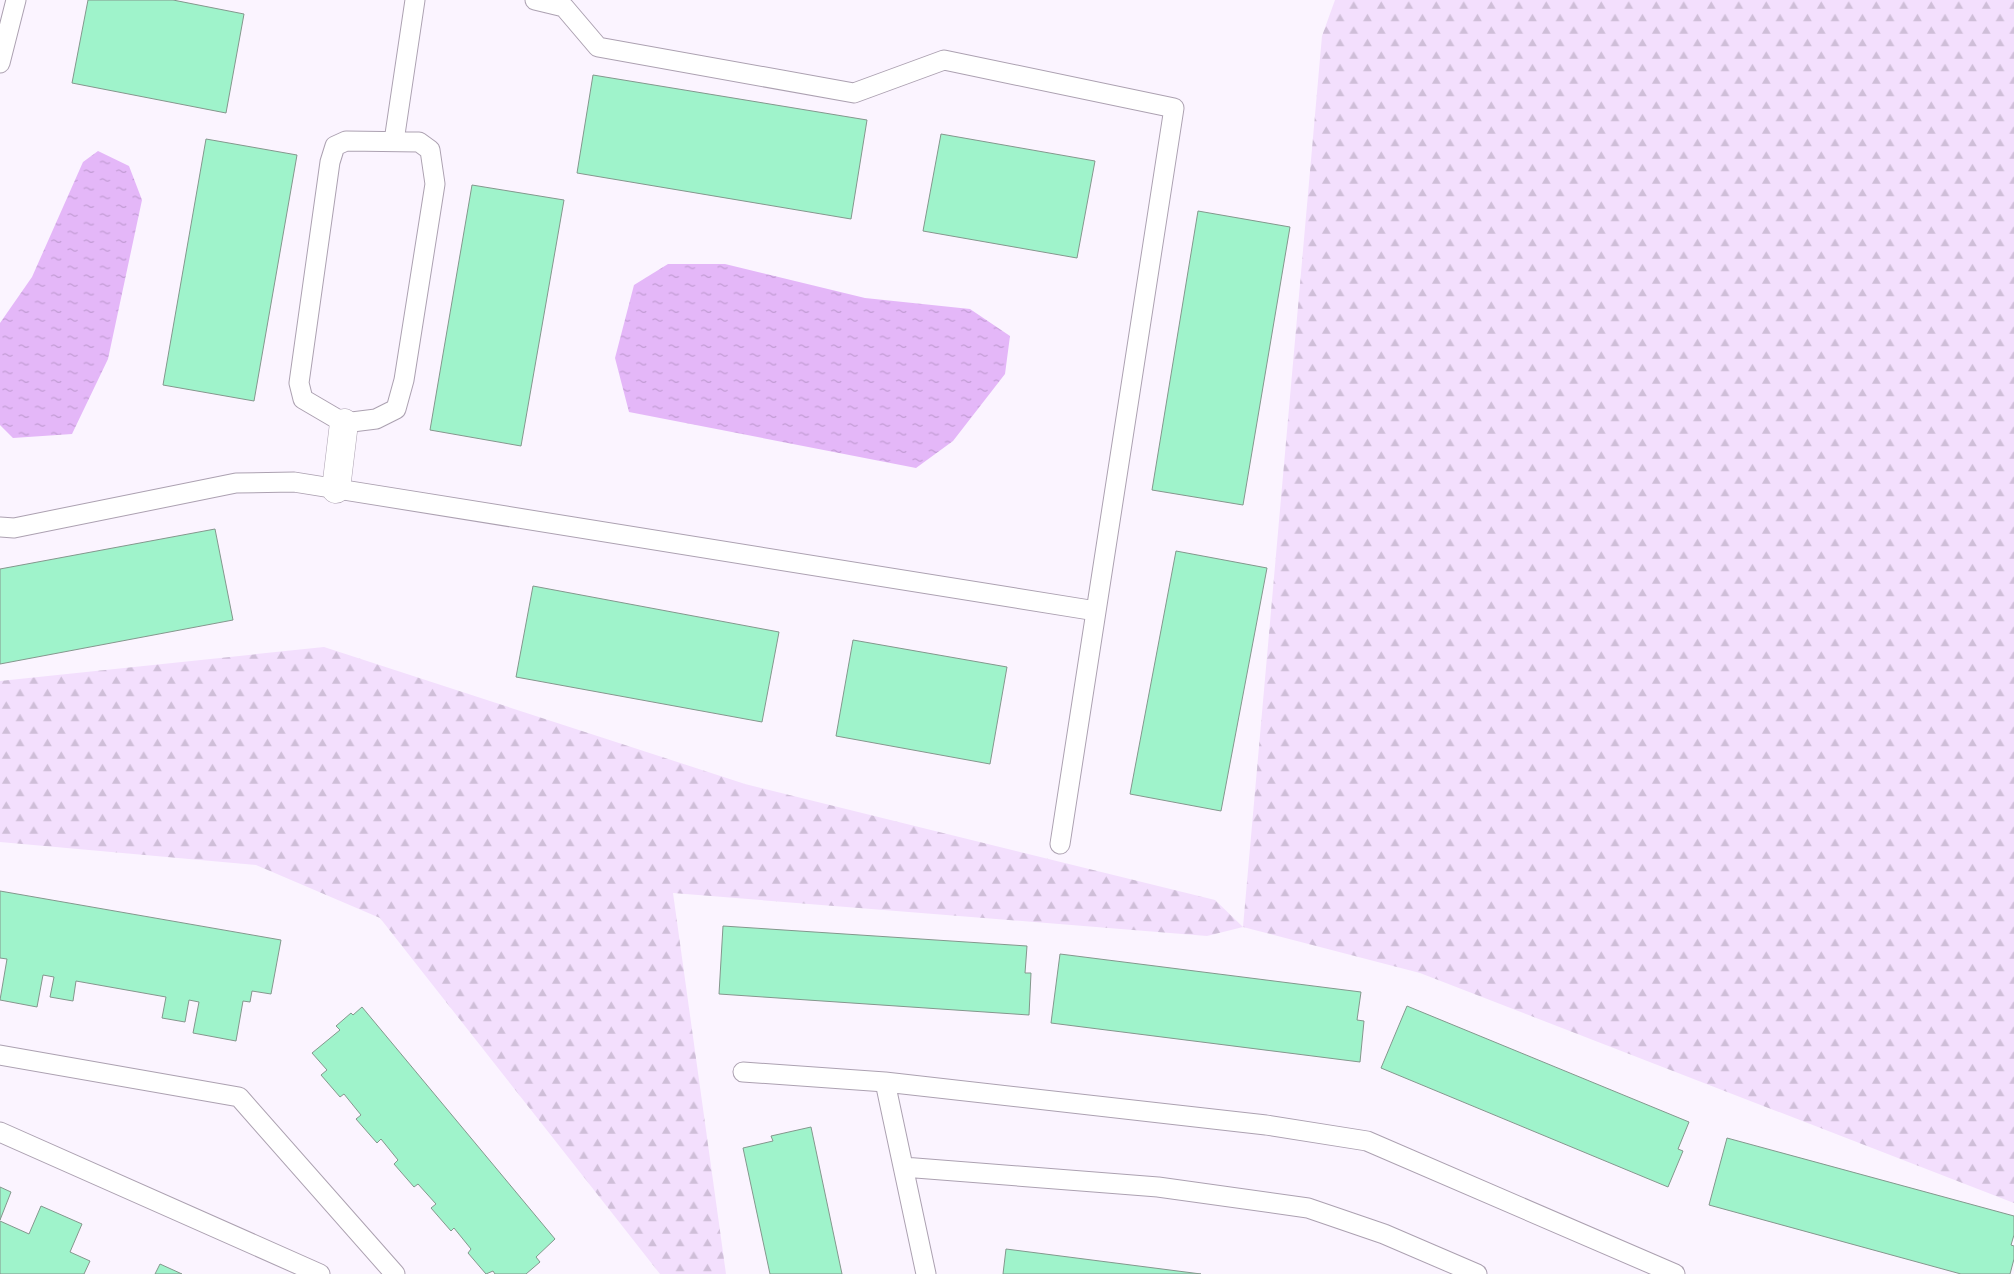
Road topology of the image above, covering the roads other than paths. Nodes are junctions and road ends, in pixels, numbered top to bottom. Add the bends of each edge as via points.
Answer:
1 (16, 0) edge
2 (415, 0) edge
3 (535, 0) edge
4 (0, 63) edge
5 (394, 141) junction
6 (344, 423) junction
7 (336, 489) junction
8 (0, 527) edge
9 (1096, 611) junction
10 (1060, 844) dead end
11 (0, 1056) edge
12 (743, 1072) dead end
13 (885, 1082) junction
14 (0, 1132) edge
15 (903, 1167) junction
16 (320, 1274) edge
17 (395, 1274) edge
18 (926, 1274) edge
19 (1477, 1274) edge
20 (1675, 1274) edge

1 - 4 lane
2 - 5 lane
3 - 9 lane via 564,7 598,47 854,92 944,60 1174,108
5 - 6 lane via 419,142 430,150 435,184 404,380 396,409 376,419
5 - 6 lane via 346,141 335,146 330,162 299,383 303,399
6 - 7 street
7 - 8 lane via 294,482 236,483 14,528
7 - 9 lane
9 - 10 lane
11 - 17 lane via 239,1097
12 - 13 lane
13 - 15 lane
13 - 20 lane via 1266,1125 1367,1141
14 - 16 lane
15 - 18 lane
15 - 19 lane via 1158,1187 1308,1208 1384,1234

